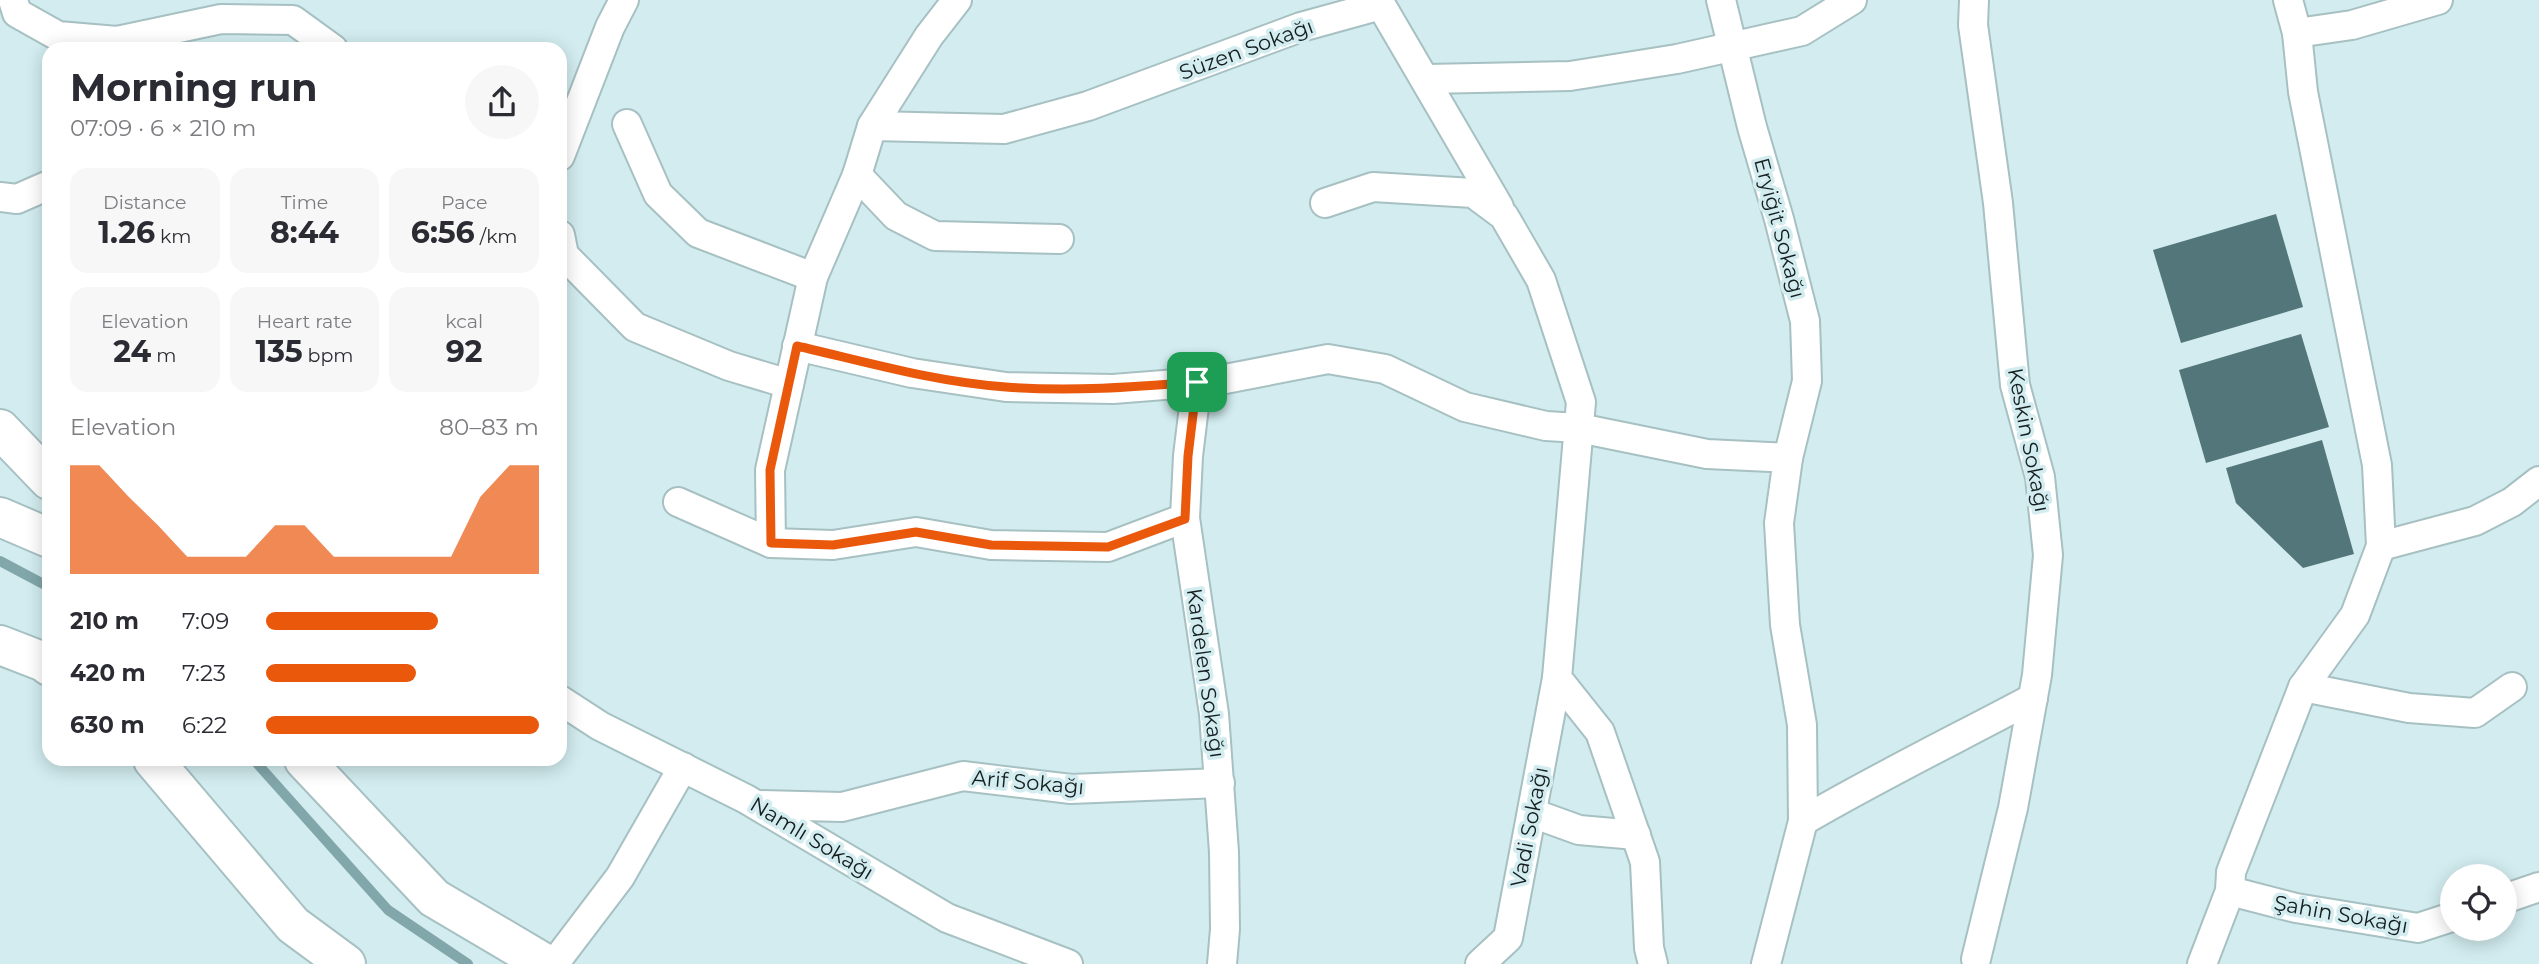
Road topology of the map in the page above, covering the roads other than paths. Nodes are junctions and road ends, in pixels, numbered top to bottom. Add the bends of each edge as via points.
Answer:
1 (13, 0) edge
2 (624, 0) edge
3 (957, 0) edge
4 (1721, 0) edge
5 (1852, 0) edge
6 (1974, 0) edge
7 (2288, 0) edge
8 (2438, 0) edge
9 (2297, 33) junction
10 (323, 42) edge
11 (1733, 48) junction
12 (1426, 79) junction
13 (628, 124) dead end
14 (873, 126) junction
15 (567, 138) edge
16 (858, 175) junction
17 (42, 189) edge
18 (0, 197) edge
19 (1325, 203) dead end
20 (1504, 216) junction
21 (1059, 240) dead end
22 (567, 258) edge
23 (813, 277) junction
24 (797, 346) junction
25 (1197, 382) junction
26 (789, 384) junction
27 (1579, 428) junction
28 (0, 429) edge
29 (1788, 458) junction
30 (42, 473) edge
31 (2539, 481) edge
32 (678, 502) dead end
33 (0, 517) edge
34 (1185, 519) junction
35 (42, 535) edge
36 (771, 543) junction
37 (2381, 546) junction
38 (0, 645) edge
39 (42, 661) edge
40 (1557, 678) junction
41 (2303, 687) junction
42 (2512, 687) dead end
43 (2033, 698) junction
44 (567, 705) edge
45 (158, 766) edge
46 (310, 766) edge
47 (683, 767) junction
48 (1220, 783) junction
49 (757, 805) junction
50 (1532, 813) junction
51 (1803, 821) junction
52 (1636, 835) junction
53 (2539, 887) edge
54 (2230, 891) junction
55 (2517, 895) edge
56 (2440, 921) edge
57 (1976, 959) dead end
58 (346, 964) edge
59 (546, 964) edge
60 (554, 964) edge
61 (1068, 964) edge
62 (1222, 964) edge
63 (1480, 964) edge
64 (1653, 964) edge
65 (1766, 964) edge
66 (2202, 964) edge

1 - 10 street via 17,13 58,36 117,41 221,19 293,20
2 - 15 street
3 - 14 street
4 - 11 street, Eryiğit Sokağı
5 - 11 street via 1802,31
6 - 43 street, Keskin Sokağı via 1973,25 1998,203 2015,385 2040,478 2046,542
7 - 9 street
8 - 9 street via 2352,25
9 - 37 street via 2306,105 2377,465
11 - 12 street via 1570,76
11 - 29 street, Eryiğit Sokağı via 1805,321 1807,381
12 - 14 street, Süzen Sokağı via 1381,5 1301,27 1088,106 1004,130
12 - 20 street, Süzen Sokağı
13 - 23 street via 658,194 698,233
14 - 16 street
16 - 21 street via 896,216 935,236
16 - 23 street
17 - 18 street via 17,199
19 - 20 street via 1373,187 1411,188 1473,193
20 - 27 street, Süzen Sokağı via 1541,280 1581,402
22 - 26 street via 635,327 729,366
23 - 24 street
24 - 25 street via 912,373 1006,387 1113,389
24 - 26 street
25 - 27 street via 1328,359 1385,369 1465,407 1546,426
25 - 34 street, Kardelen Sokağı
26 - 36 street via 770,470
27 - 29 street via 1707,454
27 - 40 street, Vadi Sokağı
28 - 30 main road
29 - 51 street, Eryiğit Sokağı via 1779,523 1785,625 1802,725
31 - 37 street via 2512,502 2475,520
32 - 36 street
33 - 35 main road
34 - 36 street via 1108,547 991,545 916,532 833,545
34 - 48 street, Kardelen Sokağı
37 - 41 street via 2355,615
38 - 39 main road
40 - 50 street, Vadi Sokağı
40 - 52 street via 1600,732
41 - 42 street via 2409,708 2475,713
41 - 54 street via 2231,872
43 - 51 street
43 - 57 street, Keskin Sokağı via 2013,808
44 - 47 street, Namlı Sokağı
45 - 58 main road via 293,925
46 - 59 main road via 434,898
47 - 49 street, Namlı Sokağı
47 - 60 street via 621,877
48 - 49 street, Arif Sokağı via 1071,789 963,776 842,807
48 - 62 street, Kardelen Sokağı
49 - 61 street, Namlı Sokağı via 947,918
50 - 52 street via 1579,830
50 - 63 street, Vadi Sokağı via 1508,938
51 - 65 street, Eryiğit Sokağı
52 - 64 street via 1645,862 1648,948
53 - 55 street
54 - 56 street, Şahin Sokağı via 2296,908 2418,928
54 - 66 street

